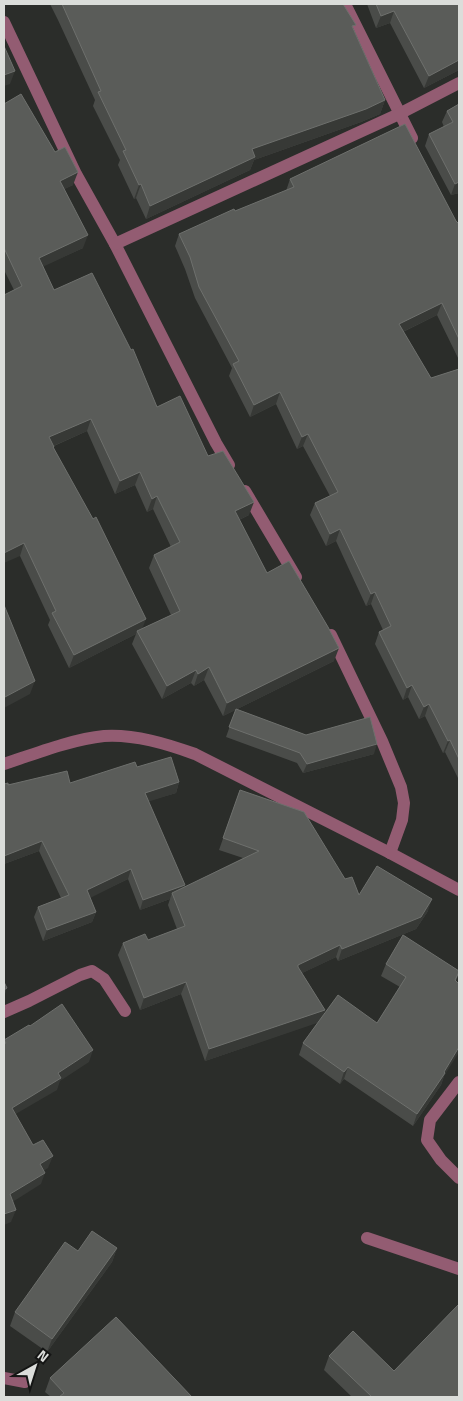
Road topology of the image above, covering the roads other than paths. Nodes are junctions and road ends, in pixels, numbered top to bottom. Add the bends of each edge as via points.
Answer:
1 (345, 4) edge
2 (4, 22) edge
3 (459, 83) edge
4 (399, 114) junction
5 (418, 149) edge
6 (115, 244) junction
7 (301, 586) edge
8 (326, 627) edge
9 (4, 764) edge
10 (390, 853) junction
11 (459, 890) edge
12 (124, 1011) dead end
13 (4, 1012) edge
14 (459, 1082) edge
15 (459, 1178) edge
16 (368, 1238) dead end
17 (459, 1268) edge
18 (4, 1378) edge
19 (25, 1382) dead end

1 - 4 street
2 - 6 street via 76,174
3 - 4 street
4 - 5 street
4 - 6 street
6 - 7 street via 216,443
8 - 10 street via 401,787 404,803 402,820
9 - 10 street via 105,736 168,744 195,754
10 - 11 street
12 - 13 street via 104,979 92,971
14 - 15 street via 430,1120 428,1140 441,1160
16 - 17 street
18 - 19 street

